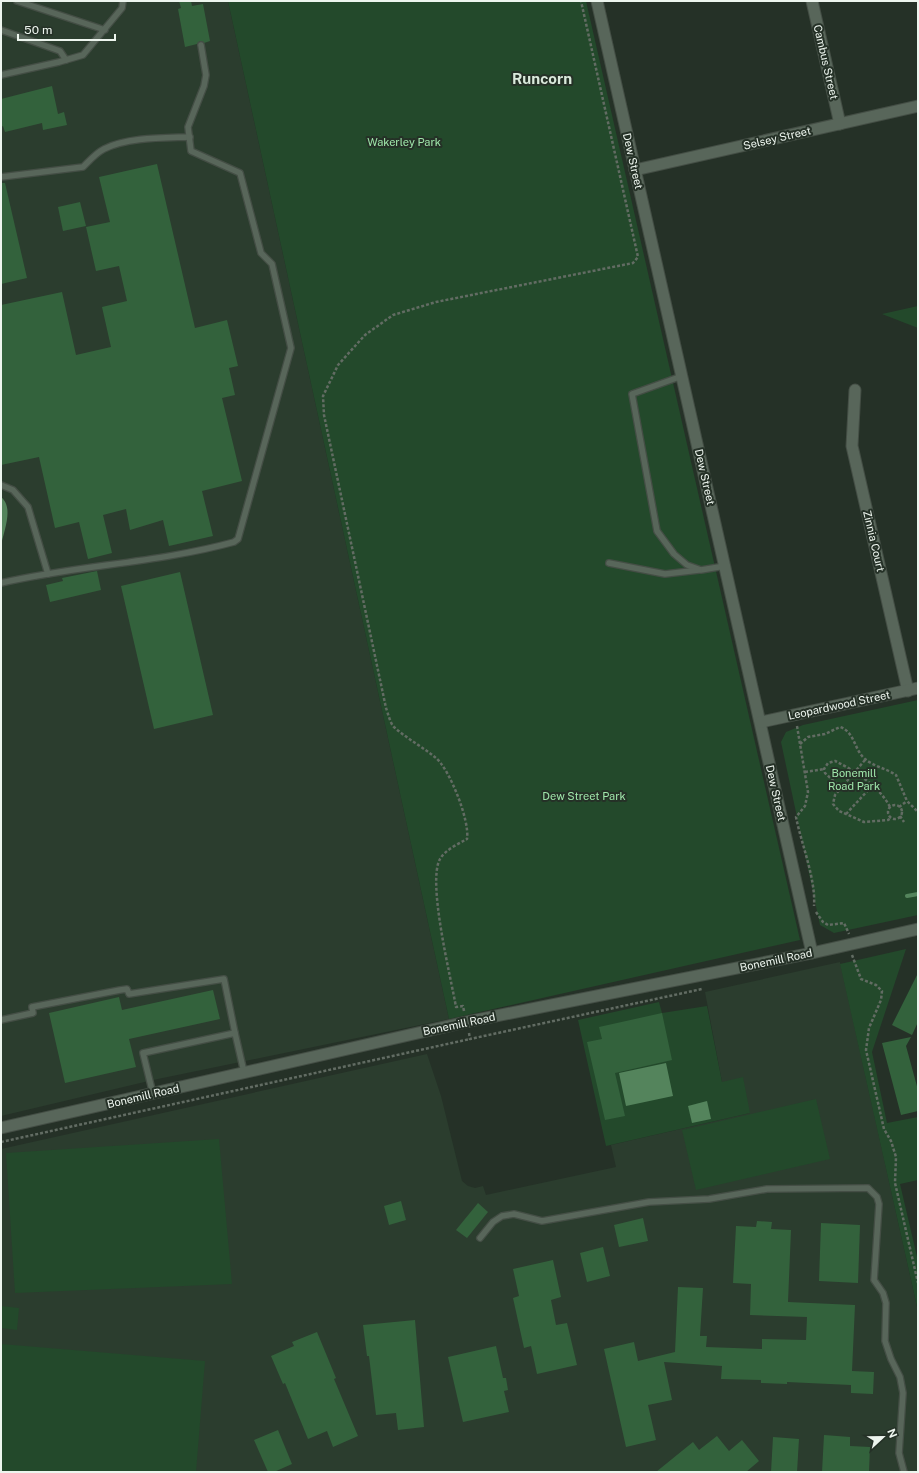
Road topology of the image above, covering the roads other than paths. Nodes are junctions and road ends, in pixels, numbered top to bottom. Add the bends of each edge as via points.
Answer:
1 (18, 1) edge
2 (124, 1) edge
3 (597, 1) edge
4 (812, 1) edge
5 (1, 30) edge
6 (105, 30) junction
7 (200, 45) dead end
8 (66, 60) junction
9 (1, 75) edge
10 (918, 106) edge
11 (840, 124) junction
12 (190, 137) junction
13 (635, 170) junction
14 (1, 177) edge
15 (682, 376) junction
16 (855, 390) dead end
17 (1, 485) edge
18 (609, 563) dead end
19 (725, 566) junction
20 (701, 570) junction
21 (48, 574) junction
22 (1, 583) edge
23 (913, 689) edge
24 (761, 722) junction
25 (918, 929) edge
26 (812, 953) junction
27 (1, 1020) edge
28 (235, 1033) junction
29 (244, 1072) junction
30 (153, 1094) junction
31 (1, 1128) edge
32 (480, 1238) dead end
33 (904, 1472) edge

1 - 6 lane
2 - 6 lane via 122,8
3 - 13 street, Dew Street
4 - 11 street, Cambus Street
5 - 8 lane via 60,51
6 - 8 lane via 83,54
7 - 12 lane via 206,75 188,127
8 - 9 lane
10 - 11 street, Selsey Street
11 - 13 street, Selsey Street
12 - 14 lane via 150,138 126,142 105,148 84,167
12 - 21 lane via 191,151 240,173 261,253 272,264 291,348 238,538 234,542 204,550
13 - 15 street, Dew Street
15 - 19 street, Dew Street
15 - 20 lane via 632,394 657,531 674,554 687,565
16 - 23 street, Zinnia Court via 852,446
17 - 21 lane via 13,490 28,507
18 - 20 lane via 665,574
19 - 20 lane
19 - 24 street, Dew Street
21 - 22 lane
23 - 24 street, Leopardwood Street
24 - 26 street, Dew Street
25 - 26 street, Bonemill Road
26 - 29 street, Bonemill Road via 466,1022
27 - 28 lane via 33,1013 32,1007 120,990 126,989 129,994 224,979
28 - 29 lane
28 - 30 lane via 143,1053
29 - 30 street, Bonemill Road
30 - 31 street, Bonemill Road
32 - 33 lane via 493,1222 502,1216 514,1214 542,1221 649,1202 709,1199 767,1189 868,1188 877,1197 879,1204 874,1280 886,1303 885,1341 900,1377 903,1393 899,1453

